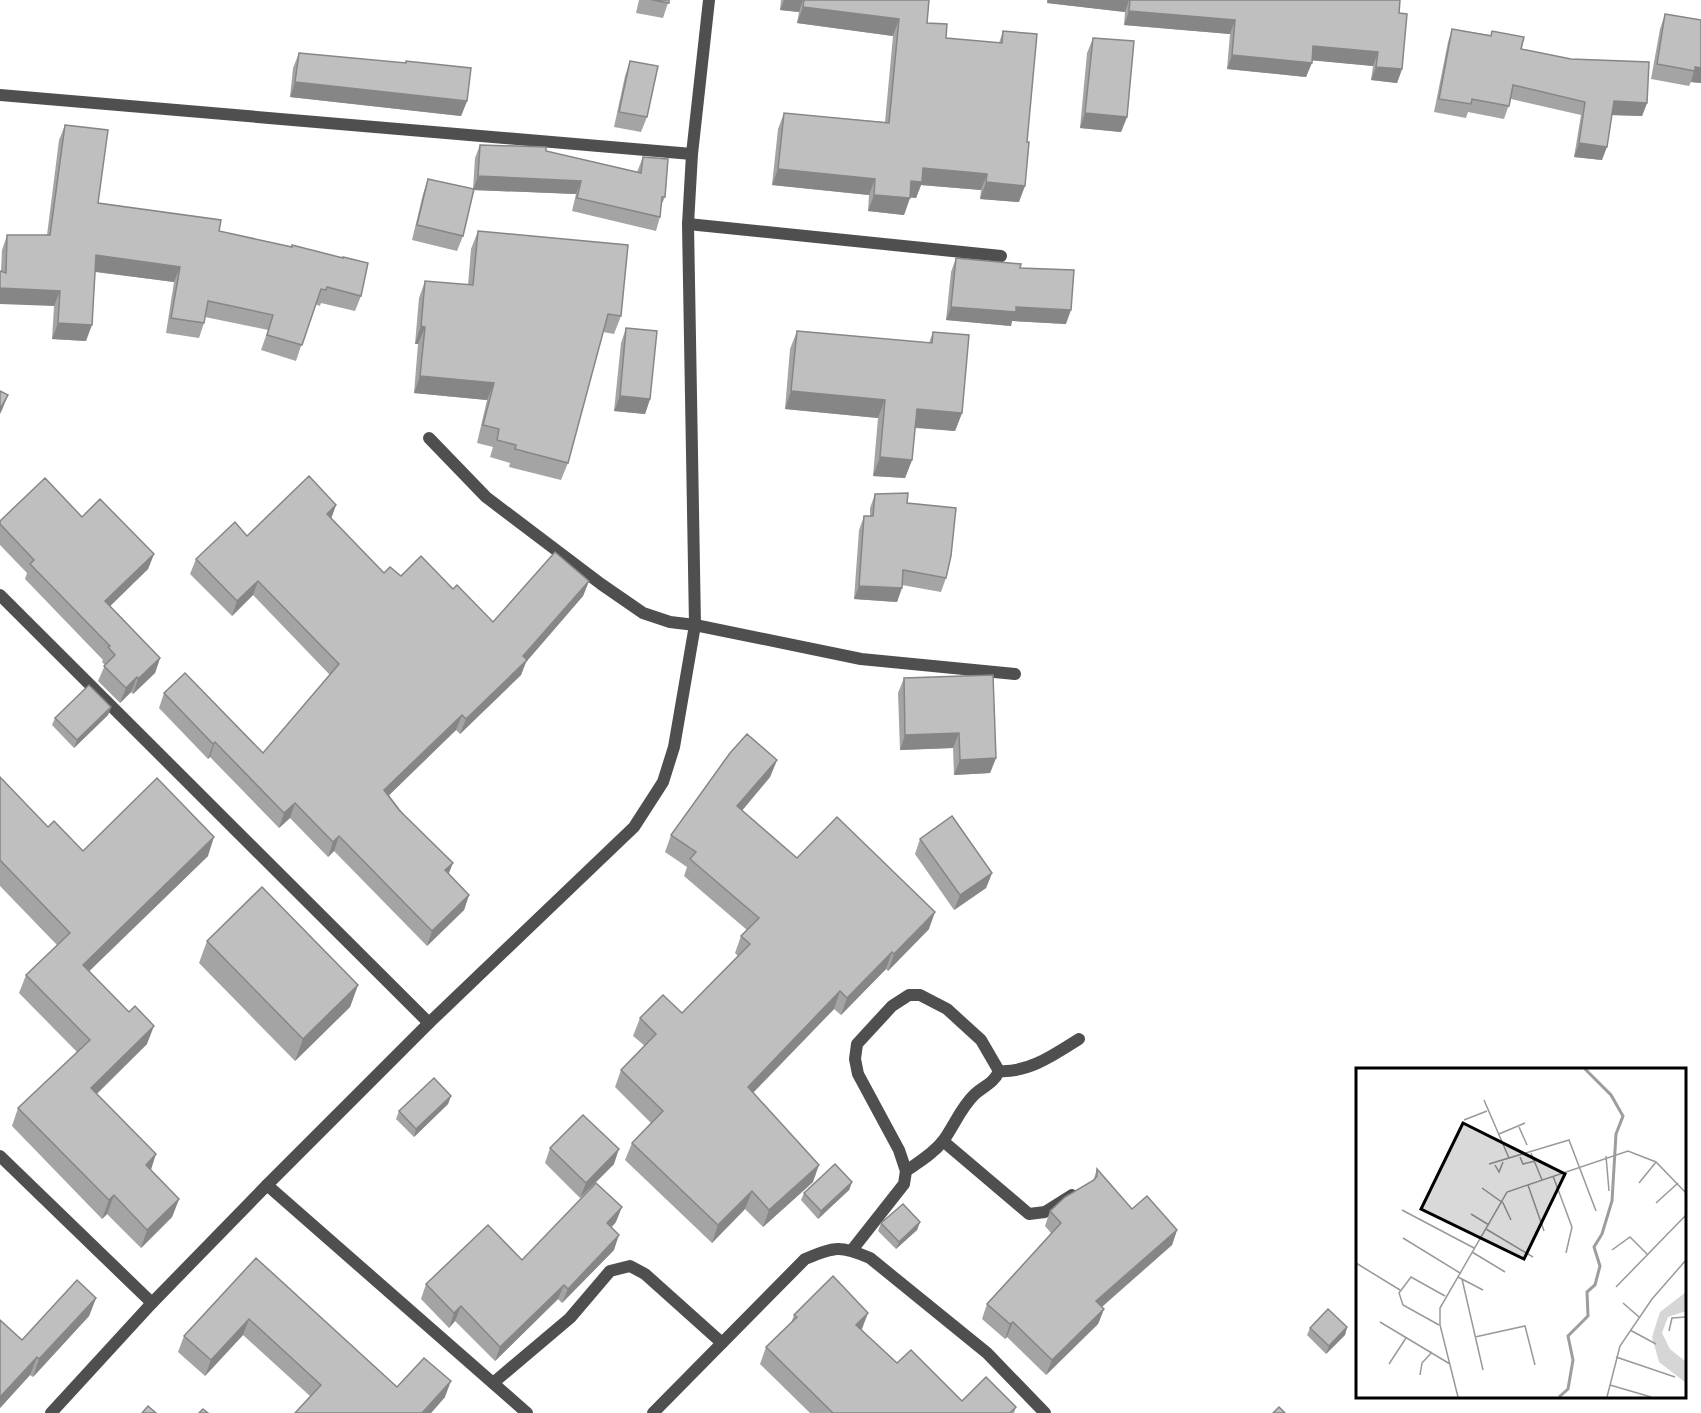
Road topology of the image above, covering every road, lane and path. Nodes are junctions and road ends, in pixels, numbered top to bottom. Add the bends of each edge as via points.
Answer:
1 (709, 0) edge
2 (0, 95) edge
3 (692, 154) junction
4 (688, 224) junction
5 (1001, 256) dead end
6 (429, 438) dead end
7 (0, 595) edge
8 (695, 625) junction
9 (1015, 674) dead end
10 (429, 1023) junction
11 (1079, 1039) dead end
12 (999, 1071) junction
13 (943, 1141) junction
14 (0, 1156) edge
15 (906, 1171) junction
16 (267, 1185) junction
17 (1084, 1188) edge
18 (852, 1250) junction
19 (152, 1303) junction
20 (722, 1343) junction
21 (493, 1383) junction
22 (51, 1413) edge
23 (527, 1413) edge
24 (652, 1413) edge
25 (1045, 1413) edge

1 - 3 street
2 - 3 street
3 - 4 street
4 - 5 street
4 - 8 street
6 - 8 street via 486,498 601,584 644,613
7 - 10 street
8 - 9 street via 861,658
8 - 10 street via 674,747 663,782 634,827
10 - 16 street
11 - 12 street via 1023,1069
12 - 13 street via 996,1079 975,1094
12 - 15 street via 981,1040 947,1009 920,995 909,995 892,1006 857,1044 855,1059 858,1074 899,1150
13 - 15 street
13 - 17 street via 1029,1214 1045,1212
14 - 19 street
15 - 18 street via 904,1184
16 - 19 street
16 - 21 street
18 - 20 street via 831,1249 805,1259
18 - 25 street via 870,1258 987,1353
19 - 22 street
20 - 21 street via 645,1274 630,1266 610,1271 570,1318
20 - 24 street
21 - 23 street

